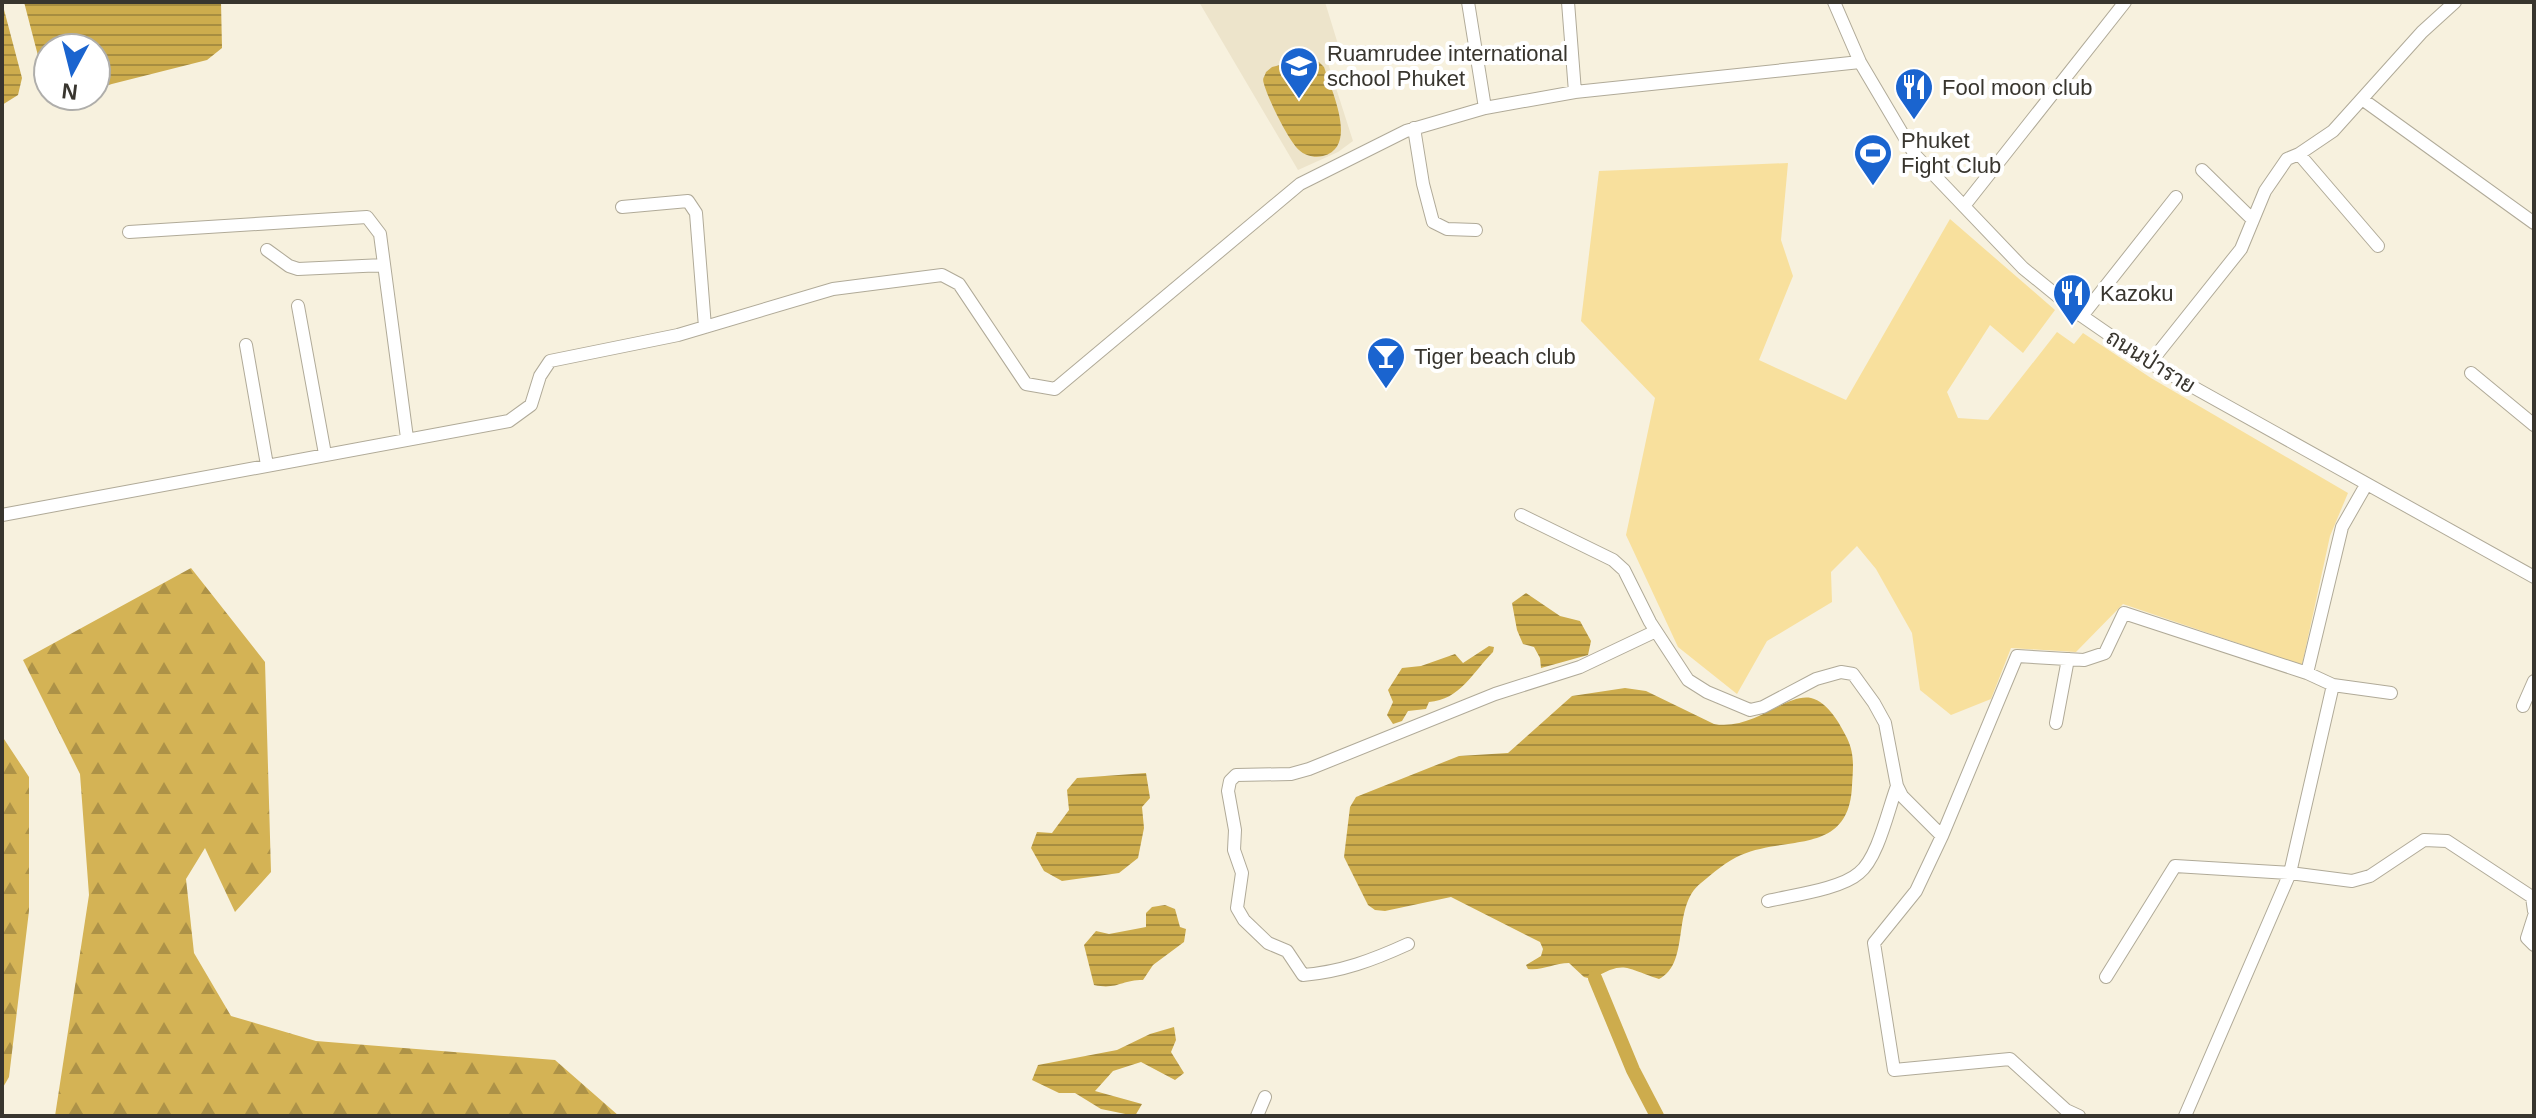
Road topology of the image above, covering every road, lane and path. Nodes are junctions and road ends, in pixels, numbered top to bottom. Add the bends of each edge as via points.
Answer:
1 (1468, 2) edge
2 (1568, 2) edge
3 (1834, 2) edge
4 (2125, 2) edge
5 (2455, 2) edge
6 (1860, 62) junction
7 (1575, 92) junction
8 (2362, 99) junction
9 (1485, 108) junction
10 (1414, 128) junction
11 (2299, 154) junction
12 (2202, 170) dead end
13 (2176, 197) dead end
14 (1964, 206) junction
15 (622, 207) dead end
16 (2252, 219) junction
17 (2534, 223) edge
18 (1476, 230) dead end
19 (129, 232) dead end
20 (2378, 246) dead end
21 (267, 250) dead end
22 (384, 265) junction
23 (298, 306) dead end
24 (2082, 316) junction
25 (705, 327) junction
26 (246, 345) dead end
27 (2150, 363) junction
28 (2471, 373) dead end
29 (2534, 425) edge
30 (407, 438) junction
31 (325, 454) junction
32 (267, 465) junction
33 (2366, 485) junction
34 (2, 515) edge
35 (1521, 515) dead end
36 (2533, 574) edge
37 (1656, 631) junction
38 (2068, 659) junction
39 (2307, 673) junction
40 (2534, 681) edge
41 (2333, 685) junction
42 (2391, 693) dead end
43 (2523, 706) dead end
44 (2056, 723) dead end
45 (1897, 786) junction
46 (1942, 836) junction
47 (2290, 873) junction
48 (1768, 901) dead end
49 (2534, 913) edge
50 (1408, 944) dead end
51 (2534, 945) edge
52 (2106, 977) dead end
53 (1265, 1097) dead end
54 (1257, 1116) edge
55 (2079, 1116) edge
56 (2185, 1116) edge

1 - 9 street
2 - 7 street
3 - 6 street, ถนนป่าราย
4 - 14 street
5 - 8 street
6 - 7 street
6 - 14 street, ถนนป่าราย via 1915,155
7 - 9 street
8 - 11 street via 2333,131
8 - 17 street
9 - 10 street
10 - 18 street via 1433,222 1447,229
10 - 25 street via 1300,184 1055,389 1026,384 959,284 942,275 833,289
11 - 16 street via 2287,159
11 - 20 street
12 - 16 street
13 - 24 street
14 - 24 street, ถนนป่าราย via 2023,268
15 - 25 street via 692,204
16 - 27 street via 2241,249
19 - 22 street via 367,217 380,234
21 - 22 street via 298,269
22 - 30 street
23 - 31 street
24 - 27 street, ถนนป่าราย
25 - 30 street via 550,361 531,405 509,421
26 - 32 street
27 - 33 street, ถนนป่าราย
28 - 29 street
30 - 31 street
31 - 32 street
32 - 34 street
33 - 36 street, ถนนป่าราย
33 - 39 street via 2342,527
35 - 37 street via 1613,560 1624,570
37 - 45 street via 1688,680 1745,710 1763,707 1816,679 1853,674 1885,723
37 - 50 street via 1580,667 1495,694 1309,769 1236,775 1230,781 1234,850 1242,873 1237,908 1268,943 1287,951 1303,975 1371,961
38 - 39 street via 2105,653 2124,613
38 - 44 street
38 - 46 street via 2017,656
39 - 41 street
40 - 43 street
41 - 42 street
41 - 47 street
45 - 46 street
45 - 48 street via 1861,872 1846,881
46 - 55 street via 1916,891 1874,943 1894,1070 2010,1059
47 - 49 street via 2352,881 2370,876 2424,840 2447,841 2532,897
47 - 52 street via 2175,866
47 - 56 street
49 - 51 street via 2527,938
53 - 54 street

